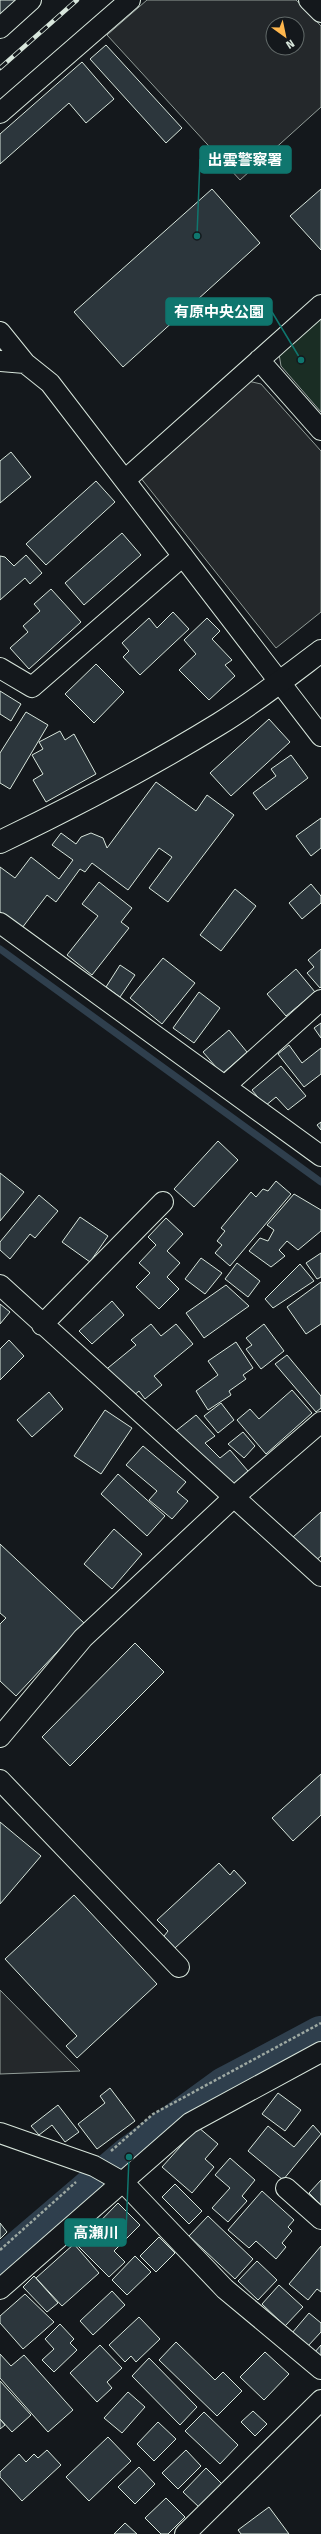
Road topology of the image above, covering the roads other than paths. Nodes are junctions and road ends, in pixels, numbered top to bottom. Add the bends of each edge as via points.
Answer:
1 (31, 0) edge
2 (130, 0) edge
3 (309, 0) edge
4 (321, 12) edge
5 (0, 28) edge
6 (0, 113) edge
7 (321, 305) edge
8 (0, 332) edge
9 (259, 360) junction
10 (0, 361) edge
11 (25, 363) junction
12 (321, 430) edge
13 (124, 480) junction
14 (183, 556) junction
15 (321, 651) edge
16 (0, 668) edge
17 (279, 682) junction
18 (321, 736) edge
19 (0, 842) edge
20 (0, 923) edge
21 (321, 1000) edge
22 (225, 1086) junction
23 (321, 1156) edge
24 (163, 1202) dead end
25 (0, 1285) edge
26 (42, 1325) junction
27 (321, 1422) edge
28 (234, 1497) junction
29 (321, 1576) edge
30 (0, 1737) edge
31 (0, 1780) edge
32 (179, 1967) dead end
33 (321, 2052) edge
34 (0, 2133) edge
35 (124, 2183) junction
36 (286, 2188) dead end
37 (321, 2219) edge
38 (0, 2289) edge
39 (321, 2368) edge
40 (321, 2400) edge
41 (185, 2534) edge

1 - 5 street
2 - 6 street
3 - 4 street
7 - 9 street
8 - 11 street
9 - 12 street
9 - 13 street
10 - 11 street
11 - 13 street via 50,383
13 - 14 street
14 - 16 street via 32,687
14 - 17 street
15 - 17 street
17 - 18 street
17 - 19 street via 221,723 166,755 81,803
20 - 22 street
21 - 22 street
22 - 23 street
24 - 26 street
25 - 26 street
26 - 28 street
27 - 28 street
28 - 29 street
28 - 30 street via 83,1638
31 - 32 street
33 - 35 street via 190,2123
34 - 35 street via 94,2166
35 - 38 street
35 - 39 street via 225,2289
36 - 37 street
40 - 41 street

